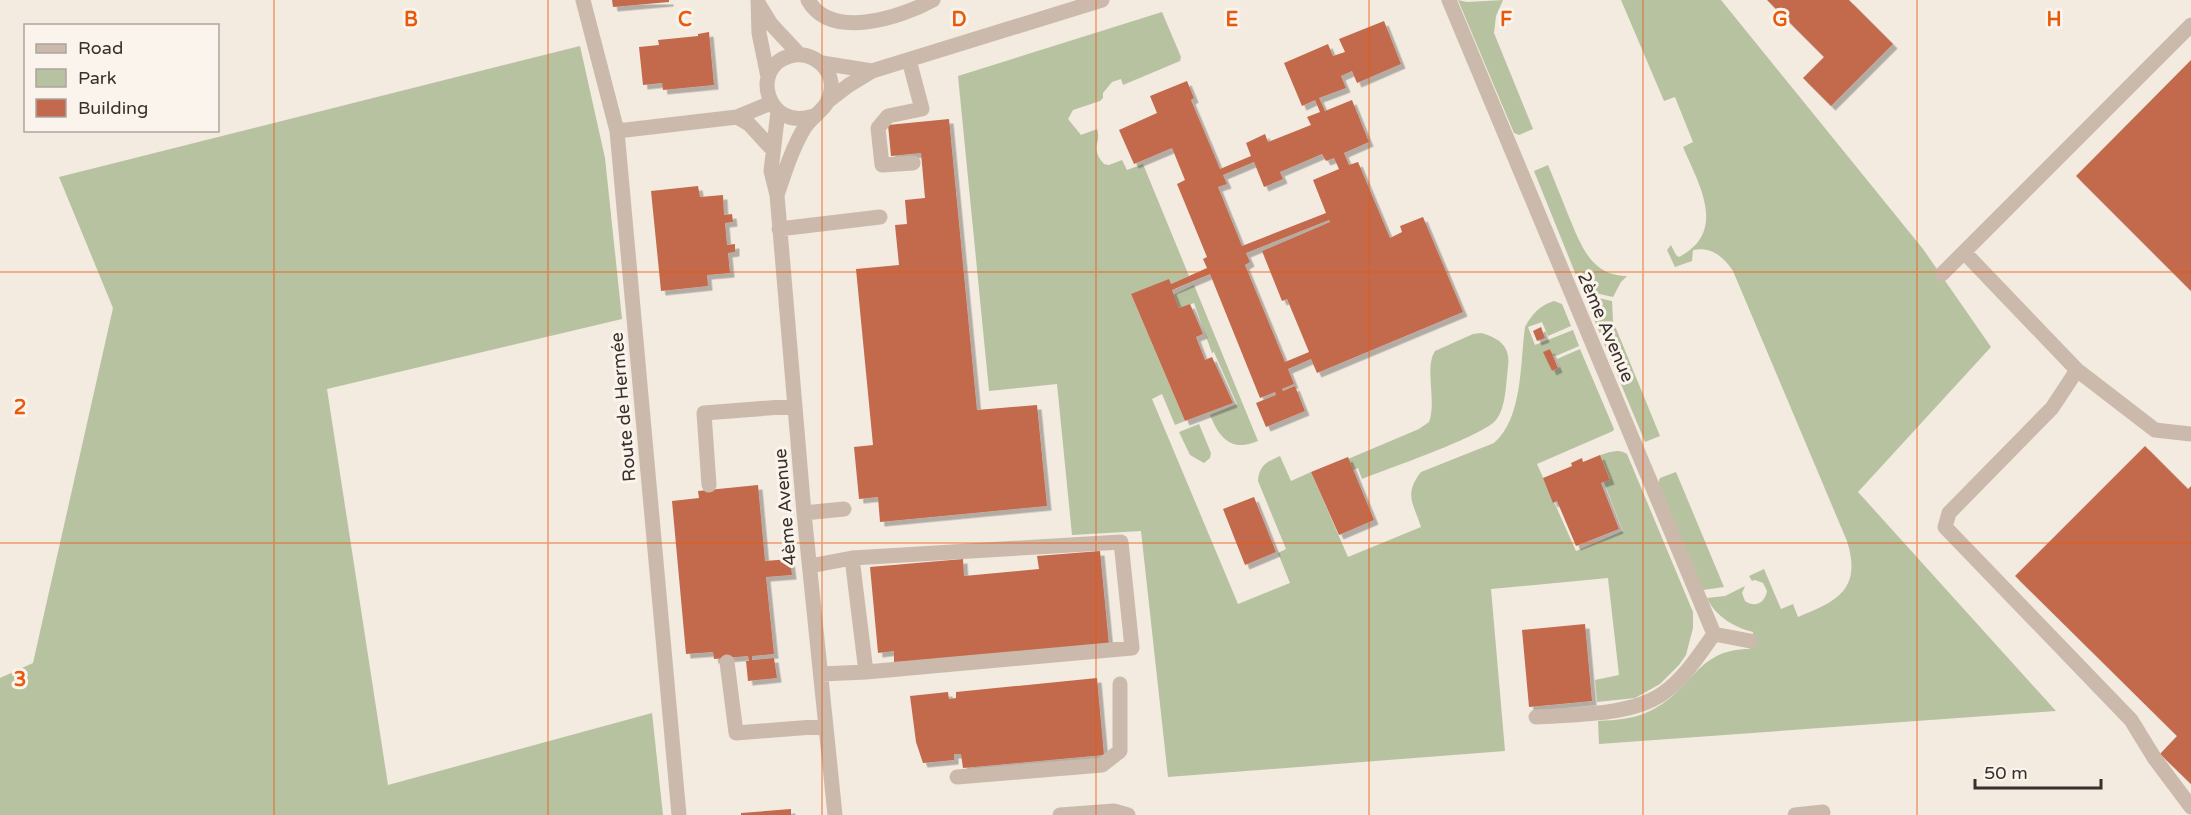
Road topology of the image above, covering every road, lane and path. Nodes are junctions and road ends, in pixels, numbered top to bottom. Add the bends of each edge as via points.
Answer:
1 (583, 0) edge
2 (808, 0) edge
3 (933, 0) edge
4 (1101, 0) edge
5 (1449, 0) edge
6 (758, 2) edge
7 (2191, 25) edge
8 (799, 54) junction
9 (909, 60) junction
10 (822, 63) junction
11 (872, 71) junction
12 (768, 77) junction
13 (828, 101) junction
14 (774, 107) junction
15 (813, 116) junction
16 (736, 117) junction
17 (617, 131) junction
18 (772, 148) junction
19 (913, 163) dead end
20 (777, 195) junction
21 (880, 217) dead end
22 (779, 229) junction
23 (1964, 252) junction
24 (1942, 274) dead end
25 (2077, 370) junction
26 (795, 406) junction
27 (2191, 434) edge
28 (709, 485) dead end
29 (844, 508) dead end
30 (804, 513) junction
31 (852, 558) junction
32 (810, 566) junction
33 (1714, 634) junction
34 (1750, 641) dead end
35 (726, 662) dead end
36 (867, 672) junction
37 (820, 674) junction
38 (1120, 684) dead end
39 (1536, 717) dead end
40 (826, 726) junction
41 (957, 777) dead end
42 (2191, 807) edge
43 (1823, 813) dead end
44 (679, 815) edge
45 (835, 815) edge
46 (1060, 815) edge
47 (1128, 815) edge
48 (1795, 815) edge

1 - 17 street, Route de Hermée
2 - 3 street via 822,14 855,23 889,18
4 - 9 street
5 - 33 street, 2ème Avenue
6 - 8 street, 4ème Avenue via 771,24
6 - 12 street, 4ème Avenue via 759,33
7 - 23 street
8 - 10 street, 4ème Avenue
8 - 12 street via 780,60
9 - 11 street
9 - 19 street via 922,109 888,116 878,128 882,165
10 - 11 street
10 - 13 street via 832,86
11 - 13 street
12 - 14 street, 4ème Avenue via 767,93
13 - 15 street, 4ème Avenue
14 - 15 street via 787,117
14 - 16 street
14 - 18 street, 4ème Avenue
15 - 20 street, 4ème Avenue via 796,144
16 - 17 street
16 - 18 street via 749,124
17 - 44 street, Route de Hermée
18 - 20 street, 4ème Avenue via 771,171
20 - 22 street, 4ème Avenue
21 - 22 street
22 - 26 street, 4ème Avenue
23 - 24 street
23 - 25 street
25 - 27 street via 2155,430
25 - 42 street via 2052,408 1949,513 1945,526 2131,720
26 - 28 street via 704,413
26 - 30 street, 4ème Avenue
29 - 30 street
30 - 32 street, 4ème Avenue
31 - 32 street
31 - 36 street
31 - 36 street via 1121,542 1132,648
32 - 37 street, 4ème Avenue
33 - 34 street
33 - 39 street via 1686,671 1662,694 1629,708
35 - 40 street via 736,733
36 - 37 street
37 - 40 street, 4ème Avenue
38 - 41 street via 1120,751 1102,765
40 - 45 street, 4ème Avenue
43 - 48 street
46 - 47 street via 1114,811

